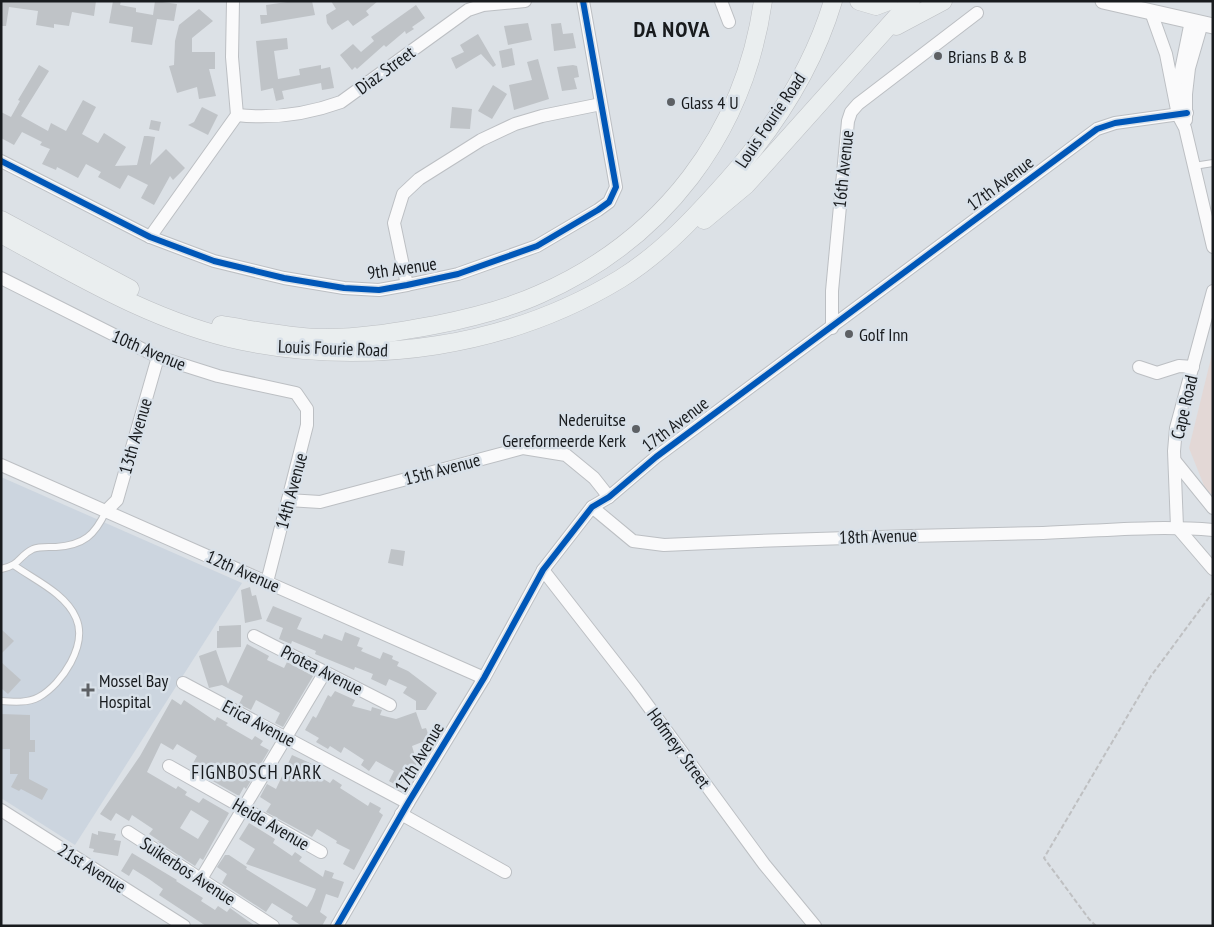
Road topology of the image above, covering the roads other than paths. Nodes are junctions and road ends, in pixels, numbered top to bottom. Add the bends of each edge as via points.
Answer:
1 (233, 1) edge
2 (525, 1) edge
3 (582, 1) edge
4 (722, 1) edge
5 (763, 1) edge
6 (833, 1) edge
7 (859, 1) edge
8 (888, 1) edge
9 (910, 1) edge
10 (943, 1) edge
11 (1103, 1) edge
12 (1120, 4) edge
13 (1151, 12) junction
14 (977, 13) dead end
15 (729, 22) dead end
16 (1202, 23) edge
17 (876, 38) junction
18 (1176, 97) junction
19 (601, 104) junction
20 (1183, 114) junction
21 (237, 115) junction
22 (1, 161) edge
23 (1213, 163) edge
24 (1194, 166) junction
25 (707, 204) junction
26 (1, 220) edge
27 (1, 234) edge
28 (150, 237) junction
29 (1213, 247) edge
30 (1, 278) edge
31 (621, 278) junction
32 (407, 285) junction
33 (1213, 291) edge
34 (221, 325) junction
35 (832, 328) junction
36 (158, 357) junction
37 (1139, 367) dead end
38 (1192, 367) junction
39 (303, 400) joint
40 (1175, 460) junction
41 (1, 465) edge
42 (609, 496) junction
43 (288, 500) junction
44 (592, 507) junction
45 (1213, 508) edge
46 (106, 511) junction
47 (1178, 527) junction
48 (1213, 530) edge
49 (15, 566) junction
50 (1, 569) edge
51 (1213, 569) edge
52 (543, 570) junction
53 (267, 582) junction
54 (254, 636) dead end
55 (325, 672) junction
56 (484, 678) junction
57 (183, 683) dead end
58 (1, 701) edge
59 (390, 704) dead end
60 (286, 738) junction
61 (169, 766) dead end
62 (408, 803) junction
63 (243, 808) junction
64 (1, 810) edge
65 (401, 814) junction
66 (128, 832) dead end
67 (321, 852) dead end
68 (505, 872) dead end
69 (200, 879) junction
70 (184, 926) edge
71 (273, 926) edge
72 (337, 926) edge
73 (815, 926) edge

1 - 21 street via 232,57
2 - 21 street, Diaz Street via 483,5 468,10 341,102 285,116
3 - 19 street, 9th Avenue
4 - 15 street
5 - 34 main road via 755,47 740,94 706,157 648,224 586,271 538,295 477,315 413,329 320,338
6 - 25 main road, Louis Fourie Road via 826,25 778,116 746,160
7 - 8 main road via 876,6
9 - 17 main road
10 - 17 main road
11 - 12 street
12 - 13 street
13 - 16 street
13 - 18 street via 1166,54
14 - 35 street, 16th Avenue via 851,112 832,282
16 - 18 street
16 - 20 street via 1189,68
17 - 31 main road via 746,185 673,248
18 - 20 street
19 - 32 street via 515,124 481,140 420,179 403,194 394,223
19 - 32 street, 9th Avenue via 616,187 609,202 537,246 458,274
20 - 24 street
20 - 35 street, 17th Avenue via 1097,129
21 - 28 street
22 - 28 street, 9th Avenue
23 - 24 lane
24 - 29 street
25 - 31 main road, Louis Fourie Road via 661,249
25 - 34 main road, Louis Fourie Road via 659,246 618,274 551,308 481,331 381,346 348,346 273,338
26 - 34 main road, Louis Fourie Road via 135,291
27 - 31 main road, Louis Fourie Road via 167,318 243,341 312,350 382,352 482,337 553,313
28 - 32 street, 9th Avenue via 214,261 284,278 379,290
30 - 36 street, 10th Avenue
33 - 38 street, Cape Road
35 - 42 street, 17th Avenue via 656,457
36 - 39 street, 10th Avenue via 218,376 288,390
36 - 46 street, 13th Avenue via 117,500
37 - 38 street via 1157,373 1179,366
38 - 40 street, Cape Road via 1176,428
39 - 43 street, 14th Avenue via 307,425
40 - 45 street
40 - 47 street, Cape Road
41 - 46 street, 12th Avenue
42 - 43 street, 15th Avenue via 577,462 566,455 523,448 320,502
42 - 44 street, 17th Avenue
43 - 53 street, 14th Avenue
44 - 47 street, 18th Avenue via 633,541 664,545
44 - 52 street, 17th Avenue
46 - 49 lane via 98,530 90,536 68,546 33,549
46 - 53 street, 12th Avenue
47 - 48 street, 18th Avenue
47 - 51 street
49 - 50 lane
49 - 58 lane via 69,606 80,631 72,660 53,685 39,697 27,701
52 - 56 street, 17th Avenue
52 - 73 street, Hofmeyr Street via 635,688 764,864
53 - 56 street, 12th Avenue
54 - 55 street, Protea Avenue
55 - 59 street, Protea Avenue
55 - 60 street
56 - 62 street, 17th Avenue
57 - 60 street, Erica Avenue
60 - 62 street, Erica Avenue
60 - 63 street
61 - 63 street, Heide Avenue
62 - 65 street, 17th Avenue
63 - 67 street, Heide Avenue
63 - 69 street
64 - 70 street, 21st Avenue
65 - 68 street
65 - 72 street, 17th Avenue
66 - 69 street, Suikerbos Avenue
69 - 71 street, Suikerbos Avenue

